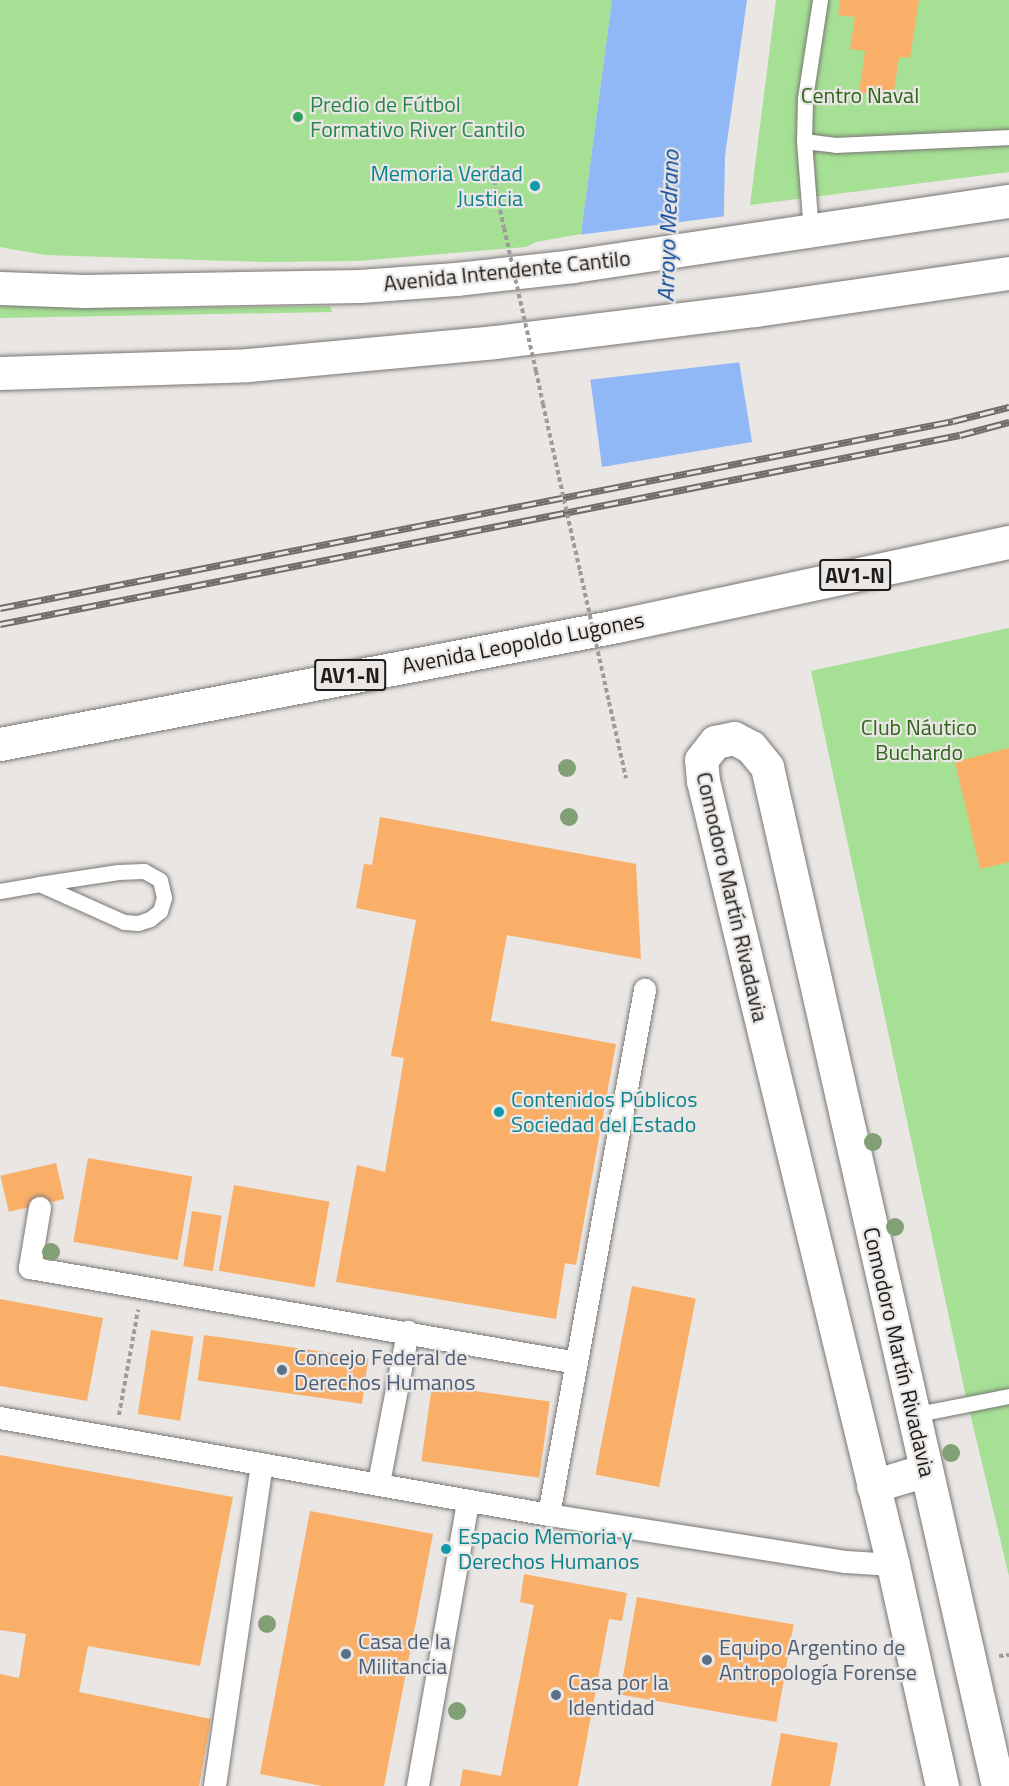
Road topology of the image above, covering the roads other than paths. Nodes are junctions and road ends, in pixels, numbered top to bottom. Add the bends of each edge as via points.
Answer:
1 (820, 0) edge
2 (1009, 137) edge
3 (804, 141) junction
4 (1009, 201) edge
5 (811, 231) junction
6 (1009, 273) edge
7 (0, 288) edge
8 (1, 373) edge
9 (1009, 542) edge
10 (0, 744) edge
11 (39, 884) junction
12 (0, 891) edge
13 (645, 990) dead end
14 (40, 1208) dead end
15 (408, 1332) junction
16 (577, 1363) junction
17 (1009, 1396) edge
18 (913, 1415) junction
19 (0, 1418) edge
20 (262, 1464) junction
21 (926, 1470) junction
22 (379, 1483) junction
23 (873, 1486) junction
24 (468, 1502) junction
25 (549, 1515) junction
26 (892, 1565) junction
27 (215, 1786) edge
28 (418, 1786) edge
29 (942, 1786) edge
30 (998, 1786) edge

1 - 3 lane via 805,98
2 - 3 lane via 836,145
3 - 5 lane
4 - 5 main road, Avenida Intendente Cantilo
5 - 7 main road, Avenida Intendente Cantilo via 525,273 360,286 84,291
6 - 8 main road via 755,310 248,365
9 - 10 main road, Avenida Leopoldo Lugones / AV1-N via 617,626
11 - 11 lane via 124,922 150,919 160,911 164,898 160,880 144,871
11 - 12 lane
13 - 16 street
14 - 15 street via 30,1268
15 - 16 street
15 - 22 street
16 - 25 street
17 - 18 lane
18 - 21 main road, Comodoro Martín Rivadavia
18 - 23 main road, Comodoro Martín Rivadavia via 767,767 751,747 734,738 715,742 701,760 703,781
19 - 20 street
20 - 22 street
20 - 27 street
21 - 23 main road
21 - 30 main road, Comodoro Martín Rivadavia
22 - 24 street
23 - 26 main road, Comodoro Martín Rivadavia
24 - 25 street
24 - 28 street
25 - 26 street via 846,1562
26 - 29 main road, Comodoro Martín Rivadavia

